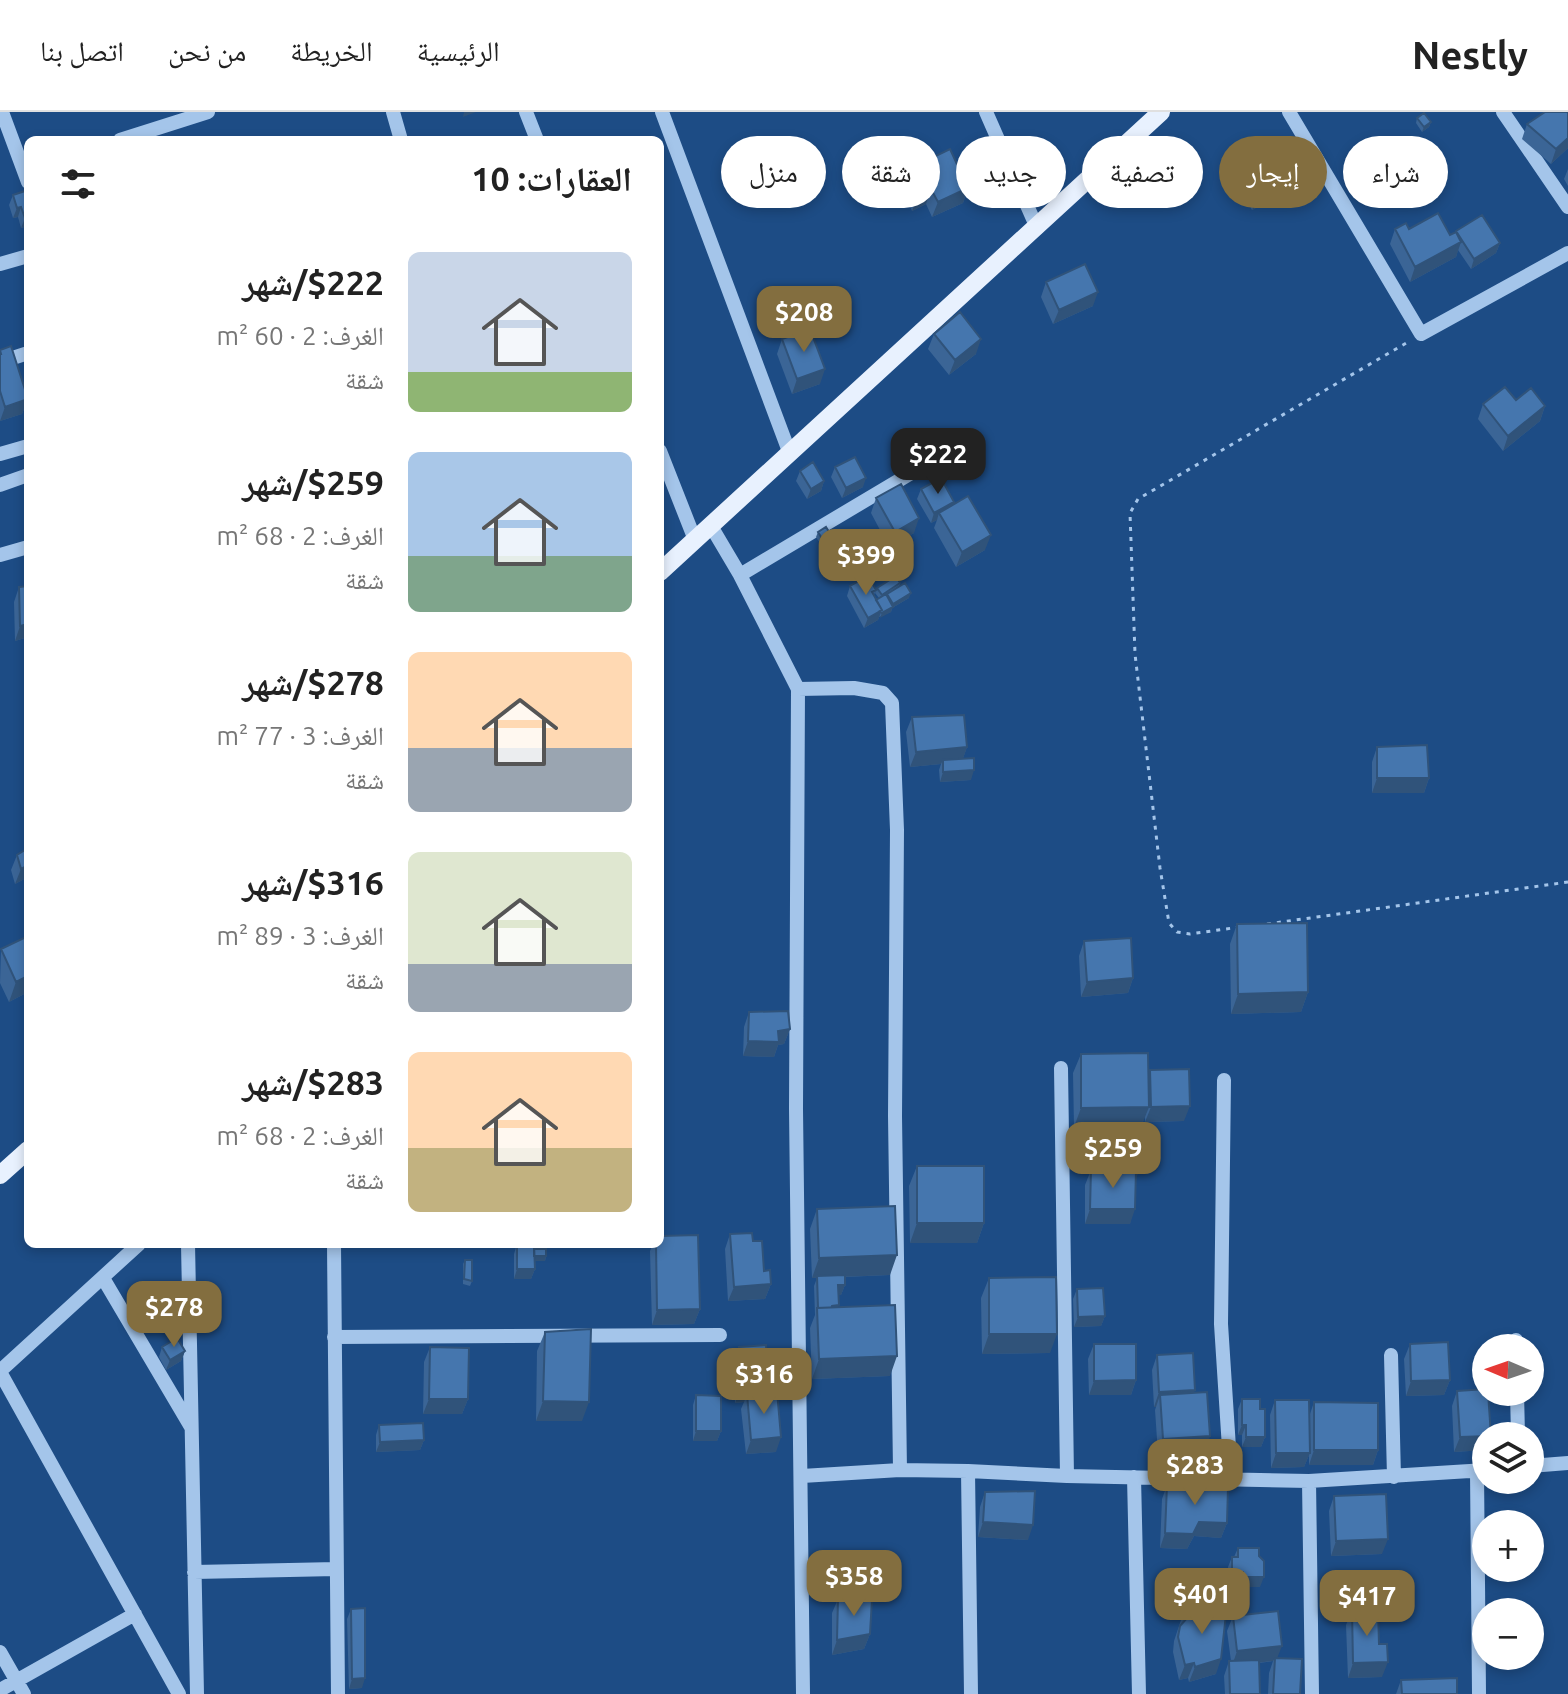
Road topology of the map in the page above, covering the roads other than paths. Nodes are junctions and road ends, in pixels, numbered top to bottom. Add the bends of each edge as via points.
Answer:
1 (2, 112) edge
2 (208, 112) edge
3 (393, 112) edge
4 (526, 112) edge
5 (662, 112) edge
6 (986, 112) edge
7 (1161, 112) edge
8 (1289, 112) edge
9 (1503, 112) edge
10 (133, 136) edge
11 (400, 136) edge
12 (535, 136) edge
13 (24, 167) edge
14 (1568, 207) edge
15 (1037, 228) junction
16 (1568, 253) edge
17 (24, 257) edge
18 (0, 264) edge
19 (24, 354) edge
20 (0, 362) edge
21 (965, 441) dead end
22 (24, 447) edge
23 (0, 454) edge
24 (790, 454) junction
25 (664, 461) edge
26 (24, 476) edge
27 (0, 485) edge
28 (711, 526) junction
29 (695, 540) junction
30 (24, 548) edge
31 (0, 555) edge
32 (664, 568) edge
33 (740, 575) junction
34 (798, 689) junction
35 (1061, 1068) dead end
36 (1224, 1080) dead end
37 (24, 1154) edge
38 (0, 1175) edge
39 (135, 1248) edge
40 (188, 1248) edge
41 (334, 1248) edge
42 (103, 1278) junction
43 (720, 1335) dead end
44 (334, 1337) junction
45 (1391, 1355) dead end
46 (0, 1372) edge
47 (192, 1428) junction
48 (1568, 1463) edge
49 (1544, 1465) edge
50 (900, 1470) junction
51 (968, 1471) junction
52 (1472, 1471) edge
53 (802, 1476) junction
54 (1067, 1476) junction
55 (1134, 1477) junction
56 (1394, 1477) junction
57 (1231, 1479) junction
58 (1309, 1481) junction
59 (1482, 1494) edge
60 (336, 1569) junction
61 (194, 1572) junction
62 (135, 1614) junction
63 (0, 1652) edge
64 (20, 1688) edge
65 (0, 1690) edge
66 (179, 1694) edge
67 (197, 1694) edge
68 (338, 1694) edge
69 (803, 1694) edge
70 (971, 1694) edge
71 (1139, 1694) edge
72 (1312, 1694) edge
73 (1479, 1694) edge

1 - 13 street
2 - 10 street
3 - 11 street
4 - 12 street
5 - 24 street
6 - 15 street
7 - 15 main road
8 - 16 street via 1421,334
9 - 14 street
15 - 24 main road
17 - 18 street
19 - 20 street
21 - 33 street
22 - 23 street
24 - 28 main road
25 - 29 street
26 - 27 street
28 - 29 main road
28 - 33 street
29 - 32 main road
30 - 31 street
33 - 34 street
34 - 50 street via 883,693 895,717
34 - 53 street via 796,1109
35 - 54 street
36 - 57 street via 1221,1324
37 - 38 main road
39 - 42 street
40 - 47 street
41 - 44 street
42 - 46 street
42 - 47 street
43 - 44 street
44 - 60 street
45 - 56 street
46 - 62 street
47 - 61 street
48 - 49 street
50 - 51 street
50 - 53 street
51 - 54 street
51 - 70 street
52 - 56 street
53 - 69 street
54 - 55 street
55 - 57 street
55 - 71 street
56 - 58 street
57 - 58 street
58 - 72 street
59 - 73 street
60 - 61 street
60 - 68 street
61 - 67 street
62 - 64 street
62 - 66 street
63 - 64 street
64 - 65 street

